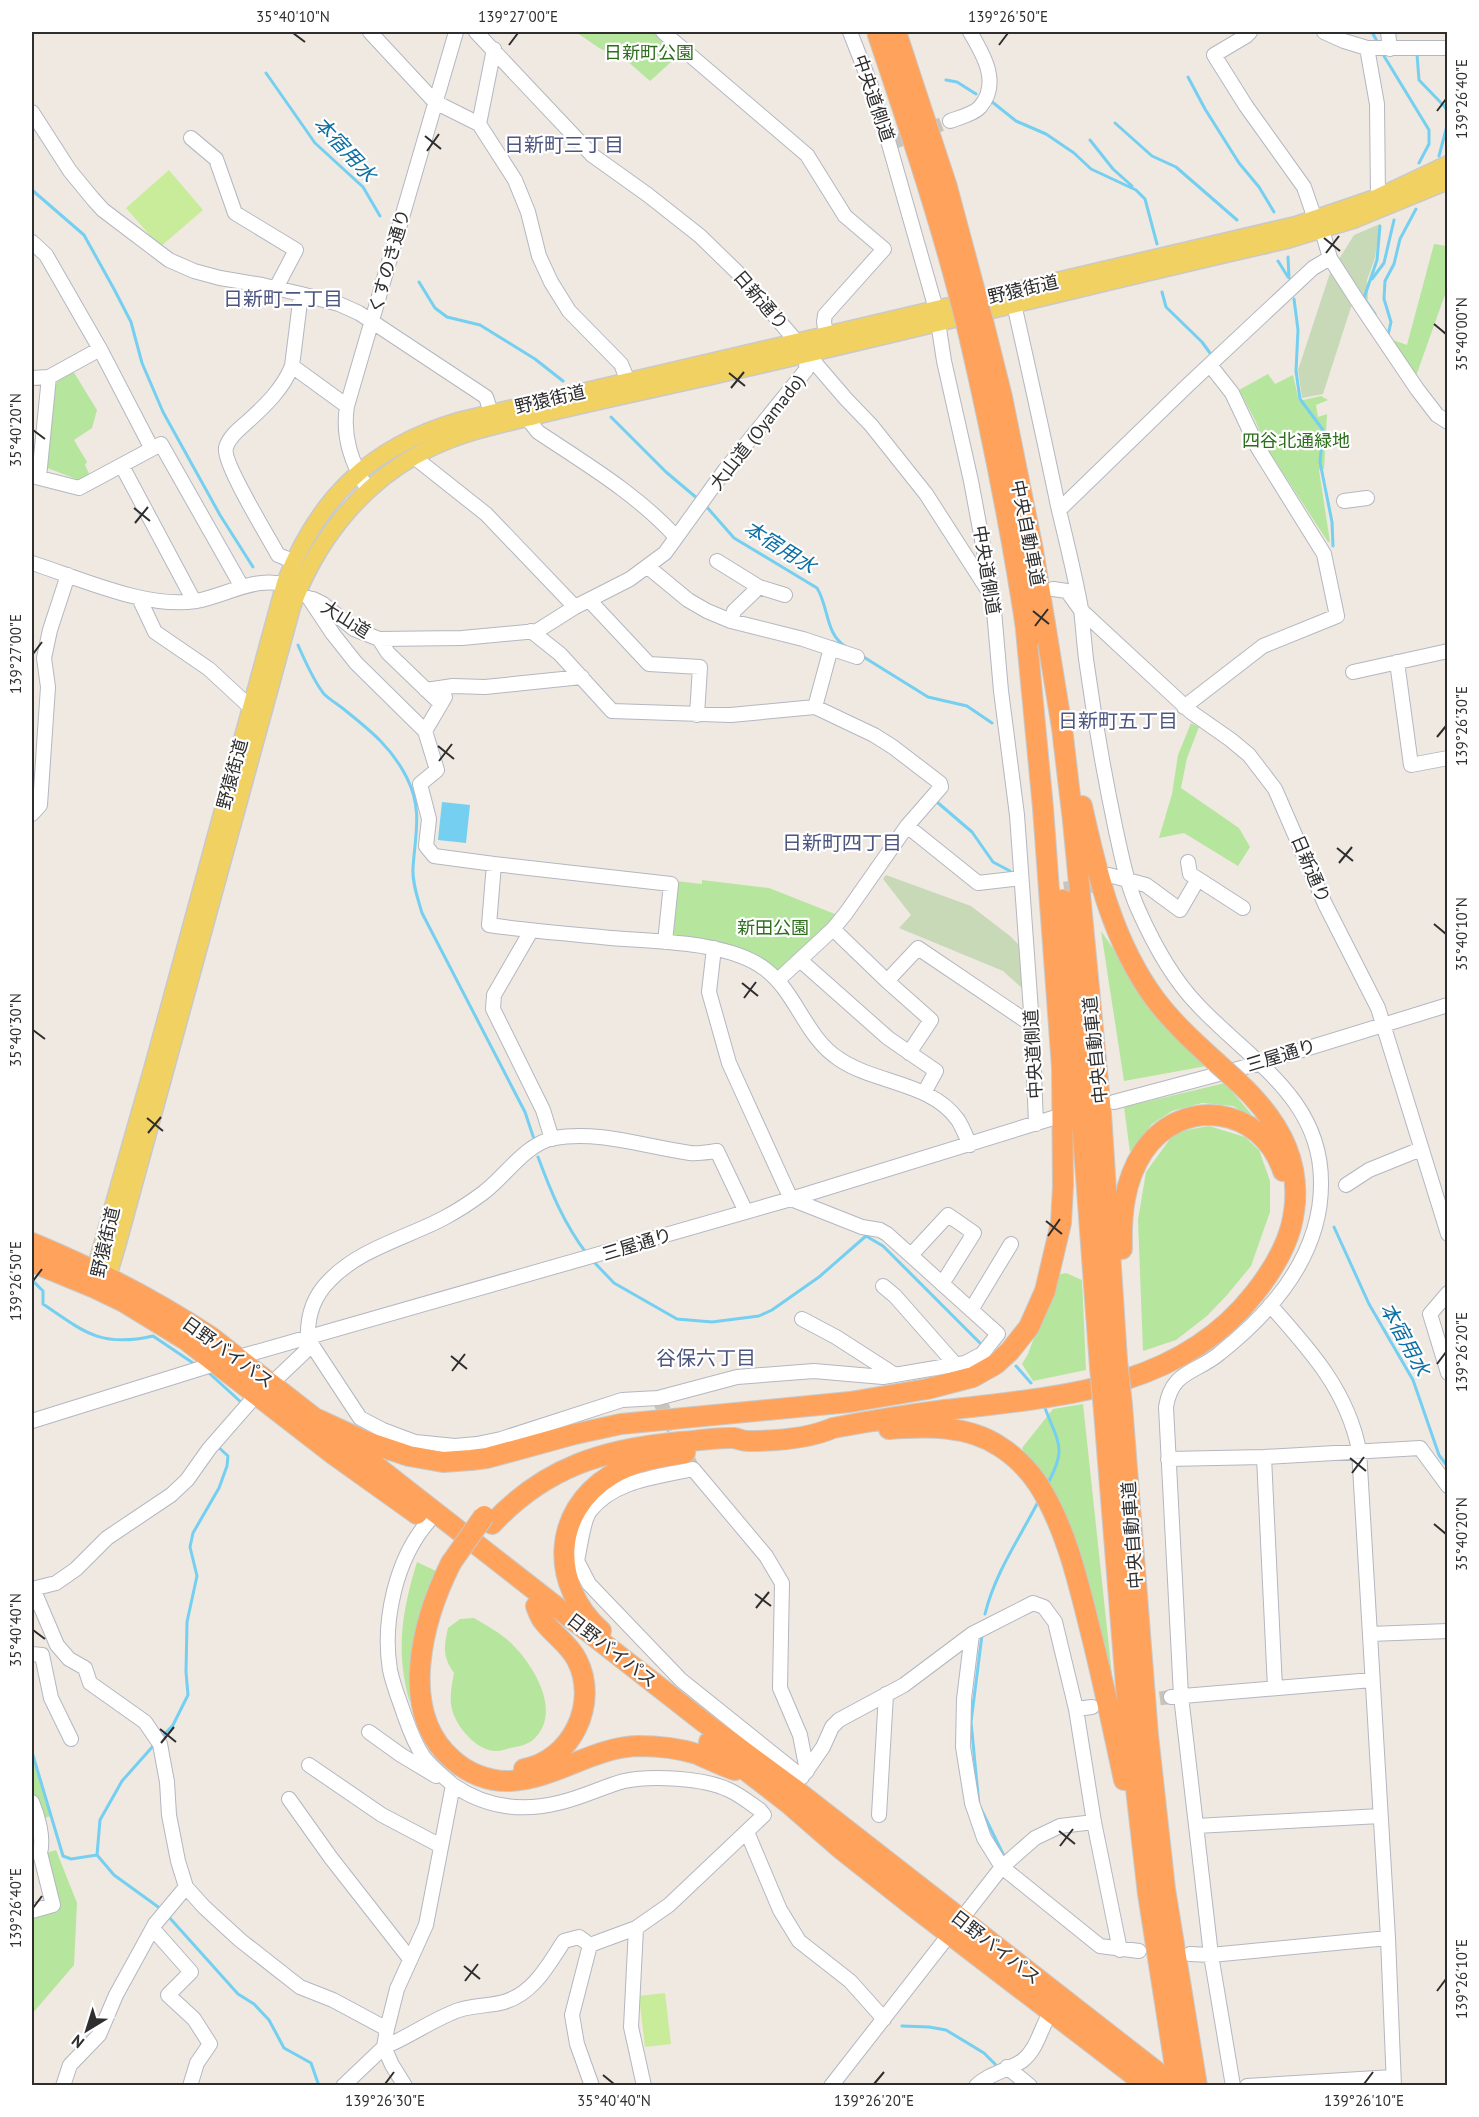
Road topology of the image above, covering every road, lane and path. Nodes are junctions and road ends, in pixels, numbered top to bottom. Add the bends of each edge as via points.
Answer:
1 (370, 32) edge
2 (456, 32) edge
3 (476, 32) edge
4 (663, 32) edge
5 (850, 32) edge
6 (877, 32) edge
7 (896, 32) edge
8 (970, 32) edge
9 (1250, 32) edge
10 (1324, 32) edge
11 (1388, 32) edge
12 (1367, 48) junction
13 (1448, 48) edge
14 (494, 49) junction
15 (1390, 49) junction
16 (435, 102) junction
17 (32, 112) edge
18 (950, 122) tunnel mouth
19 (479, 124) junction
20 (191, 138) dead end
21 (1448, 164) edge
22 (1448, 181) edge
23 (1378, 197) junction
24 (1318, 225) junction
25 (32, 242) edge
26 (1330, 258) junction
27 (276, 288) junction
28 (301, 294) junction
29 (1014, 304) junction
30 (937, 316) junction
31 (372, 321) junction
32 (976, 328) junction
33 (826, 334) junction
34 (796, 341) junction
35 (100, 349) junction
36 (807, 354) junction
37 (1210, 365) junction
38 (292, 366) junction
39 (49, 377) junction
40 (32, 378) edge
41 (628, 381) junction
42 (347, 406) junction
43 (491, 413) junction
44 (527, 418) junction
45 (1448, 422) edge
46 (152, 448) junction
47 (414, 457) junction
48 (122, 466) junction
49 (358, 474) junction
50 (35, 477) edge
51 (368, 490) junction
52 (1367, 498) dead end
53 (1344, 501) dead end
54 (702, 502) joint
55 (1059, 510) junction
56 (676, 537) junction
57 (293, 561) junction
58 (717, 561) dead end
59 (32, 563) edge
60 (648, 567) junction
61 (68, 575) junction
62 (242, 587) junction
63 (759, 587) junction
64 (1053, 589) dead end
65 (298, 590) junction
66 (784, 595) dead end
67 (139, 598) junction
68 (1000, 598) junction
69 (589, 600) junction
70 (194, 602) junction
71 (575, 607) junction
72 (1080, 609) junction
73 (731, 621) junction
74 (1026, 630) junction
75 (531, 631) junction
76 (1047, 633) junction
77 (379, 639) junction
78 (831, 648) junction
79 (1448, 651) edge
80 (856, 657) dead end
81 (1397, 662) junction
82 (1353, 672) dead end
83 (582, 677) junction
84 (453, 686) junction
85 (426, 690) junction
86 (441, 704) junction
87 (250, 707) junction
88 (815, 707) junction
89 (1184, 707) junction
90 (697, 715) junction
91 (425, 731) junction
92 (1448, 758) edge
93 (32, 814) edge
94 (907, 826) junction
95 (1188, 861) dead end
96 (494, 864) junction
97 (1127, 878) junction
98 (1110, 879) tunnel mouth
99 (1198, 879) junction
100 (1022, 885) junction
101 (1042, 889) tunnel mouth
102 (1243, 908) dead end
103 (833, 929) junction
104 (531, 931) junction
105 (665, 942) junction
106 (714, 948) junction
107 (800, 960) junction
108 (778, 980) junction
109 (887, 981) junction
110 (1448, 1005) edge
111 (1383, 1023) junction
112 (1032, 1025) junction
113 (909, 1053) junction
114 (1260, 1063) junction
115 (924, 1093) junction
116 (1114, 1102) dead end
117 (1053, 1118) dead end
118 (1036, 1124) junction
119 (552, 1139) junction
120 (970, 1145) junction
121 (1421, 1149) junction
122 (1346, 1185) dead end
123 (791, 1199) junction
124 (746, 1212) junction
125 (1448, 1234) edge
126 (32, 1244) edge
127 (1011, 1244) dead end
128 (911, 1255) junction
129 (32, 1262) edge
130 (99, 1278) junction
131 (942, 1284) junction
132 (883, 1286) dead end
133 (1448, 1293) edge
134 (1270, 1305) junction
135 (971, 1310) junction
136 (802, 1319) dead end
137 (310, 1342) junction
138 (238, 1358) junction
139 (218, 1363) junction
140 (1109, 1363) junction
141 (954, 1364) junction
142 (1448, 1373) edge
143 (895, 1375) junction
144 (264, 1389) junction
145 (850, 1402) junction
146 (1113, 1408) junction
147 (684, 1418) junction
148 (317, 1419) junction
149 (32, 1421) edge
150 (822, 1433) junction
151 (745, 1441) junction
152 (1359, 1450) junction
153 (1264, 1457) junction
154 (1167, 1460) junction
155 (1448, 1486) edge
156 (488, 1520) junction
157 (428, 1522) junction
158 (455, 1566) junction
159 (34, 1594) edge
160 (536, 1606) junction
161 (1448, 1631) edge
162 (972, 1634) junction
163 (1370, 1634) junction
164 (614, 1653) junction
165 (32, 1654) edge
166 (1372, 1680) junction
167 (1275, 1688) junction
168 (886, 1694) junction
169 (1176, 1696) junction
170 (1092, 1707) dead end
171 (1076, 1709) junction
172 (369, 1732) dead end
173 (71, 1738) dead end
174 (309, 1765) dead end
175 (751, 1776) junction
176 (801, 1779) junction
177 (448, 1781) junction
178 (289, 1799) dead end
179 (32, 1802) edge
180 (879, 1815) dead end
181 (1380, 1816) junction
182 (1094, 1822) junction
183 (1196, 1826) junction
184 (747, 1832) junction
185 (441, 1846) junction
186 (1002, 1867) junction
187 (186, 1887) junction
188 (1148, 1894) junction
189 (32, 1911) edge
190 (956, 1927) junction
191 (636, 1928) junction
192 (153, 1929) junction
193 (1388, 1938) junction
194 (590, 1945) junction
195 (1120, 1950) junction
196 (1140, 1951) dead end
197 (1190, 1954) dead end
198 (1211, 1955) junction
199 (410, 1959) junction
200 (1051, 2012) junction
201 (884, 2019) junction
202 (387, 2029) junction
203 (384, 2047) junction
204 (1007, 2067) junction
205 (1394, 2081) edge
206 (1176, 2082) edge
207 (63, 2085) edge
208 (190, 2085) edge
209 (343, 2085) edge
210 (405, 2085) edge
211 (592, 2085) edge
212 (644, 2085) edge
213 (831, 2085) edge
214 (976, 2085) edge
215 (1030, 2085) edge
216 (1148, 2085) edge
217 (1197, 2085) edge
218 (1233, 2085) edge
219 (1247, 2085) edge

1 - 16 street
2 - 16 street, くすのき通り
3 - 14 street, 日新通り
4 - 33 street via 807,155 845,216 884,249 825,315
5 - 30 street, 中央道側道 via 890,144
6 - 32 highway, 中央自動車道, bridge
7 - 32 highway, 中央自動車道, bridge via 947,187
8 - 18 street via 990,75 988,90 979,108
9 - 24 street via 1215,55 1304,187
10 - 12 street
11 - 15 street
12 - 15 street
12 - 23 street via 1377,104
13 - 15 street
14 - 19 street
14 - 34 street, 日新通り via 592,155 720,254
16 - 19 street
16 - 31 street, くすのき通り
17 - 27 street via 93,200 169,260 220,278
19 - 41 street via 515,180 551,282 569,311 621,364
20 - 27 street via 216,159 235,213 296,250
21 - 23 main road, 野猿街道
22 - 24 main road, 野猿街道 via 1376,211
23 - 24 main road, 野猿街道
24 - 26 street
24 - 29 main road, 野猿街道
24 - 30 main road, 野猿街道
25 - 35 street via 46,255
26 - 37 street via 1313,268
26 - 45 street via 1405,373 1437,415
27 - 28 street
28 - 31 street via 339,304
28 - 38 street
29 - 30 main road, 野猿街道
29 - 55 street
30 - 33 main road, 野猿街道
30 - 36 main road, 野猿街道
30 - 68 street, 中央道側道
31 - 42 street, くすのき通り
31 - 43 street via 486,397
32 - 74 highway, 中央自動車道 via 985,402
32 - 76 highway, 中央自動車道 via 1004,408
33 - 34 main road, 野猿街道
34 - 36 street, 日新通り
34 - 41 main road, 野猿街道
35 - 39 street
35 - 46 street
36 - 44 main road, 野猿街道
36 - 54 street, 大山道 (Oyamado) via 806,370
36 - 68 street, 日新通り via 926,494
37 - 55 street
37 - 89 street via 1232,393 1258,448 1324,554 1337,616 1263,646
38 - 42 street
38 - 57 street via 273,397 237,432 226,447 226,454 278,555
39 - 40 street
39 - 50 street
41 - 43 main road, 野猿街道
42 - 49 street, くすのき通り via 345,430
43 - 49 main road, 野猿街道 via 415,436 382,454
44 - 47 main road, 野猿街道 via 459,435
44 - 56 street via 538,432 631,495
46 - 48 street
46 - 62 street via 161,444
47 - 51 main road, 野猿街道
47 - 71 street via 486,514
48 - 50 street via 79,488
48 - 70 street
49 - 51 street, くすのき通り
49 - 57 main road, 野猿街道 via 315,520
51 - 65 main road, 野猿街道 via 333,530
52 - 53 street
54 - 56 street, 大山道
55 - 72 street
56 - 60 street, 大山道
57 - 65 main road, 野猿街道
58 - 63 street
59 - 61 street
60 - 69 street, 大山道
60 - 73 street via 688,600
61 - 67 street
61 - 93 street via 44,658 48,687 40,805
62 - 65 street via 272,581
62 - 70 street
63 - 66 street
63 - 73 street via 734,611
64 - 72 street, 日新通り via 1067,591
65 - 77 street, 大山道 via 354,629
65 - 87 main road, 野猿街道
65 - 91 street via 356,663
65 - 130 main road, 野猿街道
67 - 70 street
67 - 87 street via 155,632 209,669
68 - 100 street, 中央道側道 via 999,679
69 - 71 street, 大山道
69 - 90 street via 649,664 700,667
71 - 75 street, 大山道
72 - 89 street, 日新通り
72 - 97 street via 1105,781
73 - 78 street
74 - 140 highway, 中央自動車道 via 1057,849
74 - 145 highway via 1062,1067 1062,1204 1051,1275 1029,1327 1010,1351 986,1370 947,1385
75 - 77 street, 大山道 via 462,638
75 - 83 street
76 - 140 highway, 中央自動車道 via 1073,821 1101,1113
76 - 150 highway, bridge via 1094,862 1111,917 1156,1000 1262,1107 1280,1133 1295,1181 1288,1237 1249,1301 1219,1331 1142,1375 1052,1397 888,1418
77 - 85 street
78 - 80 street
78 - 88 street
79 - 81 street
81 - 82 street
81 - 92 street via 1411,765
83 - 84 street via 485,687
83 - 90 street via 612,711
84 - 85 street
84 - 86 street
85 - 86 street
86 - 91 street
87 - 130 main road, 野猿街道
88 - 90 street
88 - 94 street via 874,735 940,783 941,787
89 - 111 street, 日新通り via 1249,755 1275,789
91 - 96 street via 437,770 420,783 429,819 426,846 434,856
94 - 100 street via 978,883
94 - 103 street
95 - 99 street via 1190,874
96 - 104 street via 489,925
96 - 105 street via 671,884
97 - 98 street
97 - 99 street via 1146,885 1180,910
97 - 114 street via 1152,939 1172,973 1197,1004
99 - 102 street
100 - 101 street
100 - 112 street, 中央道側道
103 - 107 street
103 - 109 street
104 - 105 street
104 - 119 street via 494,995 493,1009 543,1110
105 - 106 street
106 - 108 street via 750,959
106 - 123 street via 709,992 729,1063
107 - 108 street
107 - 113 street
108 - 115 street via 818,1040 839,1059
109 - 112 street via 918,948
109 - 113 street via 931,1020
110 - 111 street, 三屋通り
111 - 114 street, 三屋通り
111 - 121 street, 日新通り
112 - 118 street, 中央道側道
113 - 115 street via 936,1071
114 - 116 street, 三屋通り
114 - 134 street via 1296,1101 1320,1156 1322,1185 1312,1239 1286,1286
115 - 120 street via 951,1112
117 - 118 street, 三屋通り
118 - 120 street, 三屋通り
119 - 124 street via 586,1136 692,1153 717,1151
119 - 137 street via 530,1150 483,1193 446,1217 347,1265 318,1293 307,1326
120 - 123 street, 三屋通り
121 - 122 street via 1369,1170
121 - 125 street, 日新通り
123 - 124 street, 三屋通り
123 - 128 street via 862,1227 880,1230
124 - 137 street, 三屋通り via 446,1297
126 - 130 highway, 日野バイパス
127 - 135 street
128 - 131 street
128 - 131 street via 948,1215 974,1233
129 - 130 highway, 日野バイパス
130 - 138 highway, 日野バイパス via 178,1316
130 - 139 highway, 日野バイパス
131 - 135 street
132 - 141 street
133 - 142 street via 1430,1314
134 - 152 street via 1336,1386 1355,1428
134 - 154 street via 1220,1354 1179,1377 1172,1386 1166,1407
135 - 141 street via 998,1334 982,1353
136 - 143 street
137 - 138 street, 三屋通り
137 - 143 street via 360,1418 415,1442 443,1446 501,1439 622,1400 658,1398 737,1377 814,1371
137 - 144 street
138 - 139 street, 三屋通り
138 - 144 highway, 日野バイパス
139 - 144 highway, 日野バイパス
139 - 149 street, 三屋通り
140 - 145 highway via 1124,1202 1137,1161 1168,1126 1188,1118 1225,1116 1249,1126 1272,1148 1280,1162 1286,1189 1281,1226 1256,1278 1233,1306 1198,1335 1148,1362 1063,1386 888,1405
140 - 146 highway, 中央自動車道, bridge
141 - 143 street
144 - 148 highway, 日野バイパス
144 - 157 highway, 日野バイパス via 333,1454
144 - 159 street via 171,1495 107,1538 76,1569
145 - 147 highway
146 - 188 highway, 中央自動車道 via 1130,1736
146 - 217 highway, 中央自動車道 via 1135,1582 1165,1889
147 - 148 highway via 621,1425 487,1458 443,1462 394,1452
147 - 156 highway via 556,1461 511,1490
148 - 164 highway, 日野バイパス
150 - 151 highway
150 - 188 highway via 836,1437 896,1428 956,1429 997,1444 1025,1468 1043,1493 1072,1563 1085,1610 1110,1708
151 - 156 highway via 734,1438 654,1444 598,1456 544,1480
151 - 164 highway via 736,1448 645,1460 601,1481 579,1506 566,1537 566,1573 576,1599 603,1632
152 - 153 street
152 - 155 street via 1420,1448
152 - 163 street
153 - 154 street
153 - 167 street
154 - 169 street via 1173,1527
156 - 158 highway, bridge
157 - 160 highway, 日野バイパス
157 - 177 street via 416,1536 399,1570 388,1642 390,1669 423,1756
158 - 160 highway via 436,1630 430,1667 431,1700 439,1726 452,1745 473,1762 490,1769 519,1770 547,1760 568,1743 582,1715 584,1685 577,1660 543,1621
158 - 175 highway via 436,1594 423,1642 420,1678 422,1706 431,1732 457,1764 483,1777 509,1781 541,1776 618,1749 651,1746 697,1754
159 - 187 street via 57,1646 85,1668 90,1683 146,1722 160,1744 169,1815
160 - 175 highway, 日野バイパス
161 - 163 street
162 - 168 street
162 - 171 street via 1033,1603 1044,1607 1055,1622
162 - 186 street via 963,1747 972,1803 984,1838
163 - 166 street
164 - 176 highway, 日野バイパス
165 - 173 street via 42,1655 51,1698
166 - 167 street
166 - 181 street
167 - 169 street
168 - 176 street via 839,1720
168 - 180 street
169 - 183 street
170 - 171 street
171 - 182 street
172 - 177 street via 400,1755
174 - 185 street via 382,1815
175 - 190 highway, 日野バイパス
176 - 176 street via 681,1680 589,1584 577,1561 589,1512 608,1494 634,1482 693,1469 766,1557 782,1583 780,1688 800,1735
176 - 190 highway, 日野バイパス
177 - 184 street via 469,1796 519,1808 559,1803 626,1781 685,1780 728,1789 760,1810 764,1815
177 - 185 street
178 - 199 street
179 - 189 street via 53,1905
181 - 183 street
181 - 193 street
182 - 186 street via 1060,1826 1035,1838
182 - 195 street
183 - 198 street
184 - 191 street via 669,1905
184 - 201 street via 780,1910 799,1941 850,1982
185 - 199 street via 426,1925
186 - 190 street
186 - 195 street via 1100,1946
187 - 192 street
187 - 202 street via 240,1940 300,1987
188 - 206 highway, 中央自動車道
190 - 200 highway, 日野バイパス
190 - 201 street
190 - 206 highway, 日野バイパス
191 - 194 street
191 - 212 street via 631,2027
192 - 207 street via 116,1995 99,2035 70,2065
192 - 208 street via 191,1972 168,1995 194,2019 210,2044 197,2063
193 - 198 street
193 - 205 street
194 - 203 street via 579,1937 564,1941 534,1985 521,1995 457,2011
194 - 211 street via 572,2014 577,2044
195 - 196 street
197 - 198 street
198 - 218 street
199 - 202 street
200 - 204 street via 1031,2051 1020,2062
200 - 216 highway, 日野バイパス
201 - 213 street
202 - 203 street
203 - 209 street
203 - 210 street
204 - 214 street
204 - 215 street
205 - 219 street

